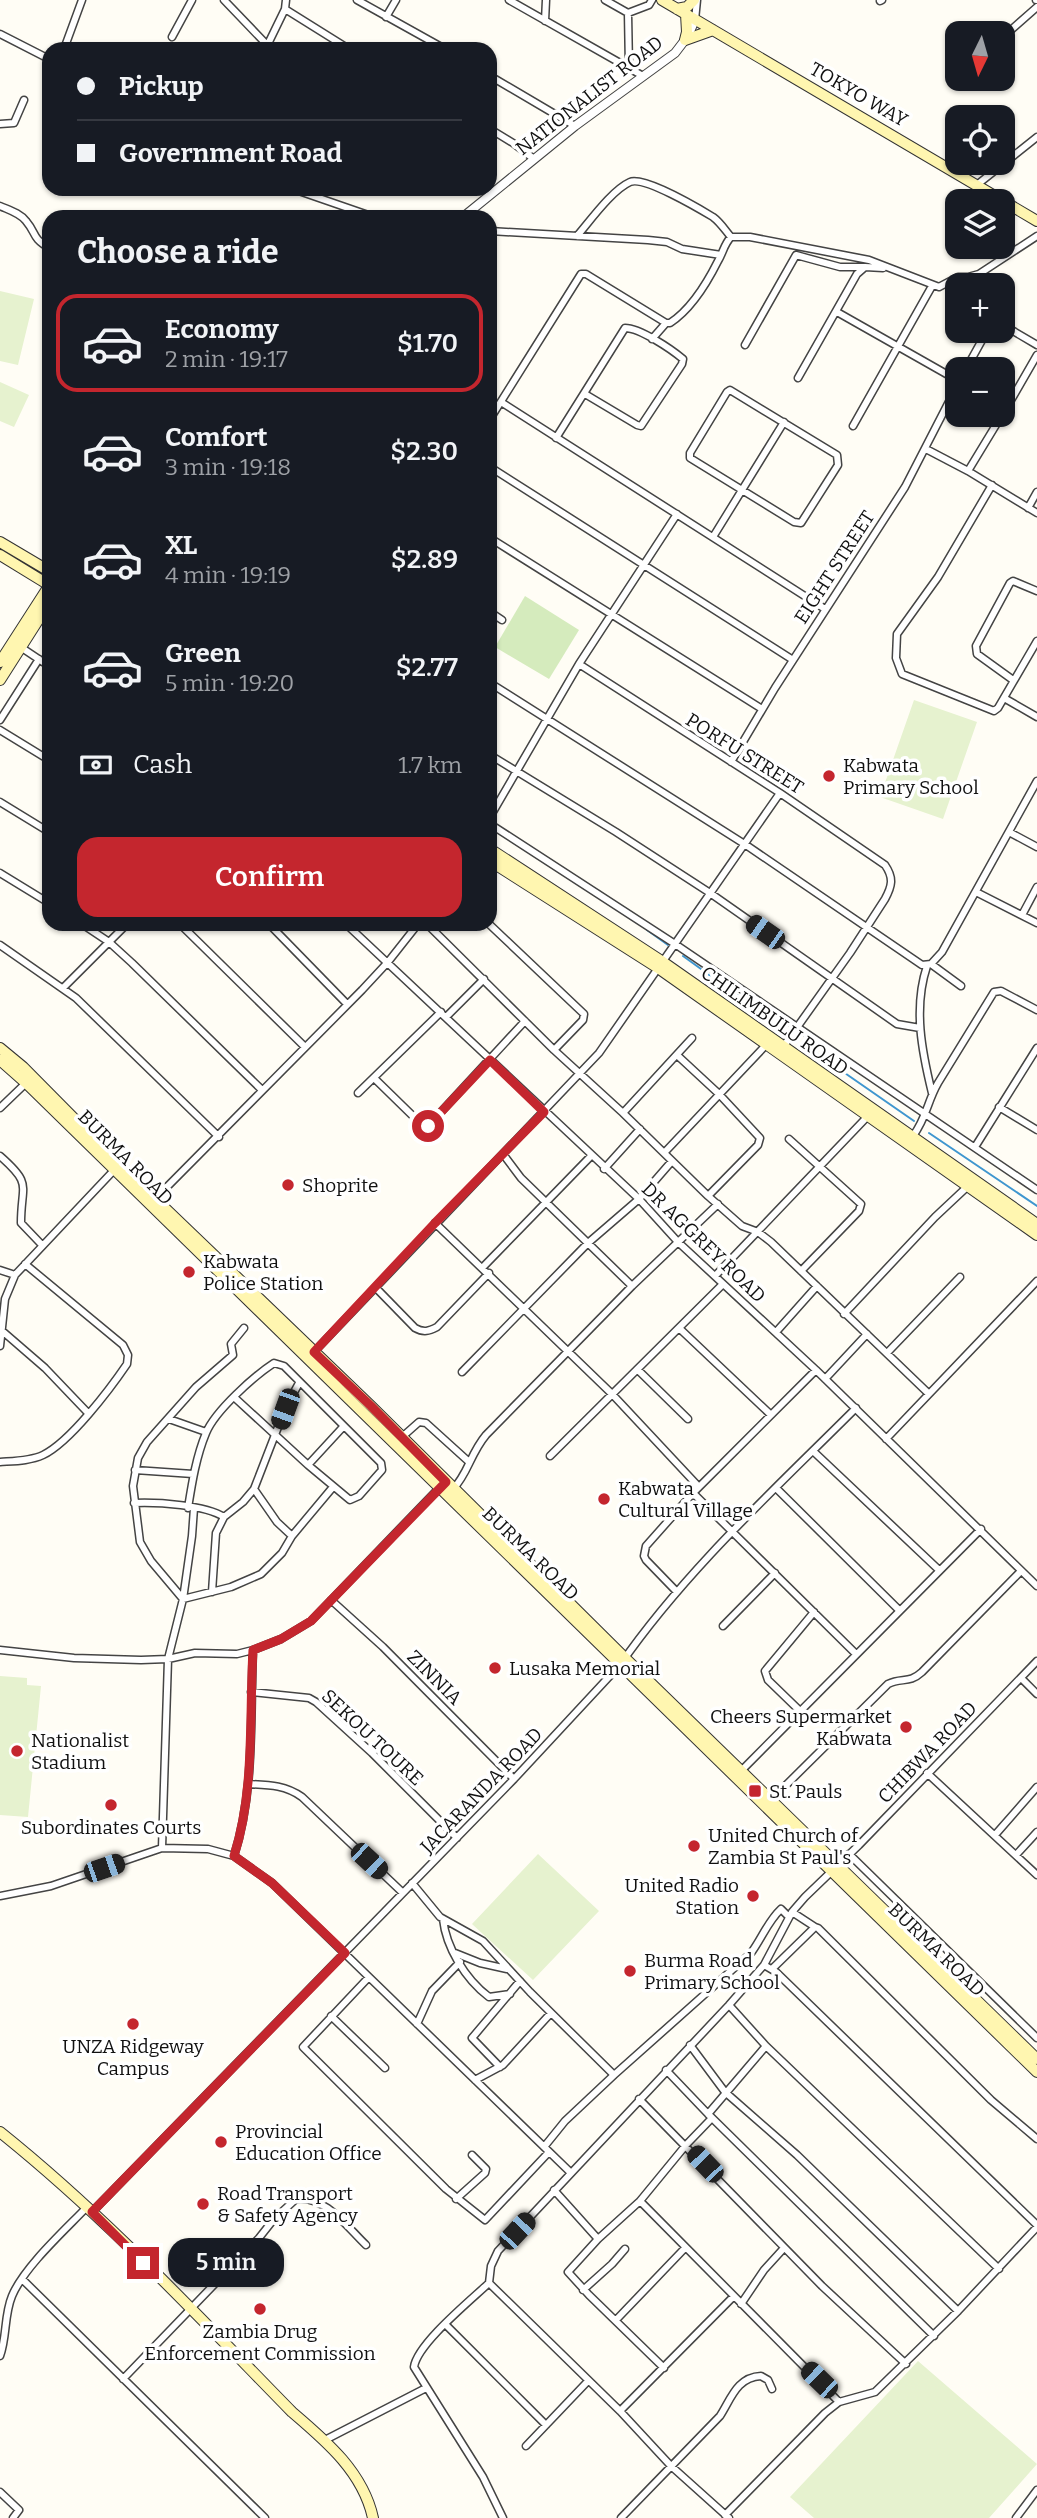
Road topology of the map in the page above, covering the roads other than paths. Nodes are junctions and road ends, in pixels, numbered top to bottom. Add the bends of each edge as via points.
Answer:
1 (82, 0) edge
2 (192, 0) edge
3 (224, 0) edge
4 (286, 0) edge
5 (357, 0) edge
6 (396, 0) edge
7 (509, 0) edge
8 (546, 0) edge
9 (605, 0) edge
10 (652, 0) edge
11 (662, 0) edge
12 (696, 0) edge
13 (1037, 7) edge
14 (285, 9) junction
15 (628, 13) junction
16 (686, 14) junction
17 (386, 16) junction
18 (545, 21) junction
19 (1015, 26) edge
20 (713, 30) junction
21 (0, 34) edge
22 (172, 37) dead end
23 (685, 40) junction
24 (67, 42) edge
25 (264, 42) edge
26 (271, 42) edge
27 (338, 42) edge
28 (427, 42) edge
29 (42, 55) edge
30 (629, 68) junction
31 (643, 76) junction
32 (497, 80) edge
33 (24, 100) dead end
34 (0, 116) edge
35 (0, 125) edge
36 (575, 126) junction
37 (497, 133) edge
38 (1037, 137) edge
39 (534, 159) junction
40 (978, 184) junction
41 (499, 188) edge
42 (313, 196) edge
43 (489, 196) edge
44 (0, 205) edge
45 (354, 210) edge
46 (472, 210) edge
47 (1037, 221) edge
48 (497, 230) edge
49 (577, 236) junction
50 (1037, 236) edge
51 (731, 237) junction
52 (42, 244) edge
53 (721, 255) junction
54 (865, 267) junction
55 (895, 271) junction
56 (932, 286) junction
57 (836, 312) junction
58 (666, 323) junction
59 (1015, 332) edge
60 (652, 339) junction
61 (745, 345) dead end
62 (1037, 345) edge
63 (899, 346) junction
64 (1037, 355) edge
65 (945, 373) edge
66 (798, 378) dead end
67 (1015, 392) edge
68 (585, 394) junction
69 (501, 402) junction
70 (497, 408) edge
71 (945, 410) edge
72 (784, 422) junction
73 (853, 426) dead end
74 (994, 427) edge
75 (556, 438) junction
76 (926, 449) junction
77 (497, 471) edge
78 (968, 471) junction
79 (992, 485) junction
80 (741, 489) junction
81 (1037, 492) edge
82 (1028, 508) junction
83 (1037, 513) edge
84 (677, 514) junction
85 (713, 537) junction
86 (0, 542) edge
87 (497, 543) edge
88 (0, 555) edge
89 (645, 564) junction
90 (42, 567) edge
91 (39, 579) junction
92 (42, 581) edge
93 (1037, 591) edge
94 (42, 593) edge
95 (825, 609) junction
96 (42, 610) edge
97 (611, 616) junction
98 (497, 617) edge
99 (502, 620) dead end
100 (1037, 641) edge
101 (17, 645) junction
102 (39, 659) junction
103 (793, 660) junction
104 (42, 661) edge
105 (0, 662) edge
106 (579, 664) junction
107 (0, 680) edge
108 (1013, 680) junction
109 (497, 687) edge
110 (1004, 698) junction
111 (762, 709) junction
112 (1037, 717) edge
113 (547, 719) junction
114 (0, 720) edge
115 (0, 730) edge
116 (42, 756) edge
117 (497, 759) edge
118 (731, 762) junction
119 (517, 772) junction
120 (1037, 781) edge
121 (780, 793) junction
122 (0, 802) edge
123 (497, 805) edge
124 (42, 828) edge
125 (497, 829) edge
126 (1009, 832) junction
127 (746, 845) junction
128 (1037, 847) edge
129 (497, 854) edge
130 (497, 865) edge
131 (0, 873) edge
132 (1037, 887) edge
133 (976, 892) junction
134 (710, 893) junction
135 (42, 899) edge
136 (1022, 915) junction
137 (1037, 923) edge
138 (866, 928) junction
139 (92, 931) edge
140 (120, 931) edge
141 (187, 931) edge
142 (276, 931) edge
143 (354, 931) edge
144 (412, 931) edge
145 (434, 931) edge
146 (496, 931) edge
147 (109, 942) junction
148 (675, 944) junction
149 (0, 945) edge
150 (388, 962) junction
151 (661, 965) junction
152 (929, 965) junction
153 (831, 977) junction
154 (484, 979) junction
155 (961, 986) dead end
156 (64, 987) junction
157 (348, 1004) junction
158 (1037, 1010) edge
159 (443, 1014) junction
160 (525, 1021) junction
161 (797, 1027) junction
162 (920, 1028) junction
163 (692, 1038) dead end
164 (766, 1045) junction
165 (783, 1046) junction
166 (305, 1047) junction
167 (0, 1048) edge
168 (1037, 1048) edge
169 (554, 1050) junction
170 (678, 1056) junction
171 (0, 1060) edge
172 (490, 1060) junction
173 (581, 1074) junction
174 (374, 1078) junction
175 (26, 1083) junction
176 (262, 1090) junction
177 (358, 1093) dead end
178 (932, 1093) junction
179 (719, 1094) junction
180 (0, 1108) edge
181 (999, 1108) junction
182 (544, 1112) junction
183 (623, 1113) junction
184 (926, 1116) junction
185 (867, 1117) junction
186 (640, 1129) junction
187 (1037, 1130) edge
188 (913, 1136) junction
189 (219, 1137) junction
190 (789, 1139) dead end
191 (975, 1147) junction
192 (664, 1153) junction
193 (503, 1154) junction
194 (0, 1156) edge
195 (591, 1156) junction
196 (672, 1161) junction
197 (117, 1167) junction
198 (819, 1167) junction
199 (604, 1169) junction
200 (967, 1186) junction
201 (1037, 1190) edge
202 (708, 1196) junction
203 (639, 1199) junction
204 (152, 1202) junction
205 (546, 1202) junction
206 (718, 1205) junction
207 (435, 1223) junction
208 (1037, 1224) edge
209 (758, 1233) junction
210 (1037, 1235) edge
211 (678, 1242) junction
212 (588, 1243) junction
213 (42, 1245) junction
214 (24, 1264) junction
215 (483, 1267) junction
216 (0, 1270) edge
217 (801, 1271) junction
218 (489, 1273) junction
219 (15, 1275) junction
220 (715, 1276) junction
221 (960, 1277) dead end
222 (1037, 1281) edge
223 (723, 1284) junction
224 (632, 1286) junction
225 (817, 1286) junction
226 (376, 1288) junction
227 (525, 1309) junction
228 (844, 1314) junction
229 (244, 1328) dead end
230 (679, 1328) junction
231 (1, 1330) edge
232 (776, 1332) junction
233 (867, 1334) junction
234 (0, 1346) edge
235 (568, 1351) junction
236 (887, 1353) junction
237 (310, 1356) junction
238 (638, 1370) junction
239 (816, 1370) junction
240 (462, 1372) dead end
241 (825, 1380) junction
242 (299, 1383) junction
243 (928, 1393) junction
244 (612, 1394) junction
245 (235, 1398) junction
246 (856, 1408) junction
247 (88, 1413) junction
248 (771, 1415) junction
249 (169, 1419) junction
250 (688, 1419) dead end
251 (343, 1427) junction
252 (206, 1432) junction
253 (276, 1436) junction
254 (402, 1437) junction
255 (886, 1439) junction
256 (813, 1451) junction
257 (550, 1456) dead end
258 (468, 1461) junction
259 (0, 1462) edge
260 (308, 1465) junction
261 (135, 1470) junction
262 (193, 1474) junction
263 (446, 1486) junction
264 (333, 1487) junction
265 (699, 1487) junction
266 (776, 1488) junction
267 (254, 1489) junction
268 (693, 1493) junction
269 (134, 1503) junction
270 (191, 1508) junction
271 (225, 1517) junction
272 (981, 1530) junction
273 (731, 1532) junction
274 (292, 1536) junction
275 (939, 1570) junction
276 (1021, 1571) junction
277 (775, 1573) junction
278 (1037, 1586) edge
279 (212, 1592) junction
280 (677, 1592) junction
281 (183, 1599) junction
282 (331, 1600) junction
283 (899, 1610) junction
284 (814, 1612) junction
285 (723, 1626) dead end
286 (0, 1650) edge
287 (253, 1650) junction
288 (856, 1654) junction
289 (168, 1658) junction
290 (1037, 1661) edge
291 (623, 1662) junction
292 (1021, 1678) junction
293 (251, 1692) junction
294 (1037, 1694) edge
295 (800, 1712) junction
296 (742, 1770) junction
297 (928, 1773) junction
298 (514, 1779) junction
299 (248, 1784) junction
300 (1037, 1787) edge
301 (771, 1800) junction
302 (1037, 1832) edge
303 (995, 1835) junction
304 (457, 1838) junction
305 (162, 1849) junction
306 (849, 1854) junction
307 (1016, 1855) junction
308 (234, 1856) junction
309 (835, 1868) junction
310 (1037, 1875) edge
311 (412, 1883) junction
312 (403, 1893) junction
313 (0, 1896) edge
314 (791, 1914) junction
315 (443, 1919) junction
316 (815, 1927) junction
317 (345, 1953) junction
318 (455, 1953) junction
319 (460, 1962) junction
320 (764, 1965) junction
321 (509, 1969) junction
322 (772, 1969) junction
323 (369, 1977) junction
324 (520, 1981) junction
325 (510, 1994) junction
326 (729, 2005) junction
327 (551, 2013) junction
328 (331, 2015) junction
329 (418, 2024) junction
330 (1037, 2038) edge
331 (690, 2045) junction
332 (766, 2046) junction
333 (1037, 2059) edge
334 (500, 2067) junction
335 (385, 2068) dead end
336 (666, 2070) junction
337 (1037, 2071) edge
338 (614, 2075) junction
339 (475, 2080) junction
340 (726, 2092) junction
341 (639, 2099) junction
342 (710, 2116) junction
343 (0, 2132) edge
344 (1037, 2139) edge
345 (686, 2145) junction
346 (546, 2149) junction
347 (472, 2155) dead end
348 (570, 2172) junction
349 (554, 2190) junction
350 (456, 2199) junction
351 (640, 2201) junction
352 (90, 2210) junction
353 (1037, 2226) edge
354 (598, 2239) junction
355 (366, 2245) dead end
356 (685, 2248) junction
357 (784, 2248) junction
358 (625, 2249) dead end
359 (999, 2269) junction
360 (22, 2279) junction
361 (489, 2283) junction
362 (583, 2290) junction
363 (733, 2297) junction
364 (741, 2304) junction
365 (190, 2308) junction
366 (958, 2311) junction
367 (616, 2320) junction
368 (444, 2324) junction
369 (934, 2336) junction
370 (0, 2356) edge
371 (906, 2364) junction
372 (664, 2368) junction
373 (123, 2379) junction
374 (588, 2381) junction
375 (426, 2388) junction
376 (772, 2389) dead end
377 (839, 2402) junction
378 (620, 2411) junction
379 (546, 2425) junction
380 (325, 2440) junction
381 (526, 2446) dead end
382 (671, 2466) junction
383 (1037, 2490) edge
384 (0, 2492) edge
385 (727, 2516) edge
386 (13, 2518) edge
387 (265, 2518) edge
388 (373, 2518) edge
389 (503, 2518) edge
390 (621, 2518) edge
391 (1016, 2518) edge

1 - 24 street
2 - 22 street
3 - 25 street
4 - 14 street
5 - 17 street
6 - 17 street
7 - 18 street
8 - 18 street
9 - 15 street
10 - 15 street
11 - 16 main road, TOKYO WAY
12 - 16 street
12 - 16 main road
13 - 19 street
14 - 26 street
14 - 27 street
15 - 30 street
16 - 20 main road, TOKYO WAY
16 - 23 main road
17 - 28 street
18 - 30 street
20 - 23 main road
20 - 40 main road, TOKYO WAY
21 - 29 street
23 - 31 street, NATIONALIST ROAD
30 - 31 street
31 - 36 street, NATIONALIST ROAD
32 - 36 street
33 - 35 street via 14,123
34 - 35 street
36 - 39 street, NATIONALIST ROAD
37 - 39 street
38 - 40 street
39 - 41 street, NATIONALIST ROAD
40 - 47 main road, TOKYO WAY
42 - 45 street
43 - 46 street, NATIONALIST ROAD
44 - 52 street via 22,217
48 - 49 street
49 - 51 street via 626,184 642,181 715,218
49 - 53 street via 667,242
50 - 56 street via 979,274
51 - 53 street
51 - 55 street via 830,251
53 - 58 street via 685,311
54 - 55 street
54 - 57 street
54 - 61 street via 840,267 796,255
55 - 56 street
56 - 63 street
57 - 63 street
57 - 66 street
58 - 60 street
58 - 69 street via 582,274
59 - 62 street
60 - 68 street via 625,328
60 - 68 street via 683,359 641,426
63 - 65 street
63 - 73 street
64 - 67 street
68 - 75 street
69 - 70 street
69 - 75 street
71 - 76 street, EIGHT STREET
72 - 80 street
72 - 80 street via 735,391 727,392 690,458
72 - 80 street via 839,460 801,523
74 - 78 street
75 - 84 street
76 - 78 street
76 - 95 street, EIGHT STREET
77 - 89 street
78 - 79 street
79 - 82 street
79 - 110 street via 938,577 897,634 896,651 902,674 994,711
80 - 85 street
81 - 82 street
82 - 83 street
84 - 85 street
84 - 89 street
85 - 95 street
86 - 90 main road
87 - 97 street
88 - 91 main road
89 - 97 street
89 - 103 street
91 - 92 main road
91 - 94 main road
93 - 108 street via 1013,580 975,646 977,654
95 - 103 street, EIGHT STREET
96 - 101 main road
97 - 106 street
97 - 111 street
98 - 99 street
100 - 108 street
101 - 102 street
101 - 105 main road
101 - 107 main road
102 - 104 street
102 - 114 street
103 - 111 street, EIGHT STREET
106 - 113 street
106 - 118 street, PORFU STREET
108 - 110 street
109 - 113 street
110 - 112 street
111 - 118 street, EIGHT STREET
113 - 119 street
113 - 127 street
115 - 116 street
117 - 119 street
118 - 121 street, PORFU STREET
119 - 123 street
119 - 134 street
120 - 126 street
121 - 127 street
121 - 138 street, PORFU STREET via 885,865 891,874 890,890
122 - 124 street
125 - 148 street
126 - 128 street
126 - 133 street
127 - 134 street
127 - 138 street
129 - 151 main road, CHILIMBULU ROAD
130 - 151 main road, CHILIMBULU ROAD
131 - 135 street
132 - 136 street
133 - 136 street
133 - 152 street via 942,952
134 - 148 street
134 - 153 street
136 - 137 street
138 - 152 street via 922,965
138 - 153 street
139 - 147 street
140 - 147 street
141 - 166 street
142 - 157 street
143 - 150 street, DR AGGREY ROAD
144 - 150 street
145 - 154 street
146 - 169 street via 584,1014
147 - 156 street
147 - 176 street
148 - 151 street
148 - 161 street
149 - 156 street
150 - 157 street
150 - 159 street, DR AGGREY ROAD
151 - 164 main road, CHILIMBULU ROAD
151 - 165 main road, CHILIMBULU ROAD
151 - 173 street
152 - 155 street
152 - 162 street via 921,986
153 - 161 street
153 - 162 street via 897,1024
154 - 159 street
154 - 160 street
156 - 189 street
157 - 166 street
158 - 178 street via 995,992
159 - 172 street, DR AGGREY ROAD
159 - 174 street
160 - 169 street
160 - 172 street
161 - 165 street
161 - 184 street
162 - 178 street
163 - 170 street
164 - 179 street
164 - 185 main road, CHILIMBULU ROAD
165 - 188 main road, CHILIMBULU ROAD
166 - 176 street
167 - 197 main road, BURMA ROAD
168 - 181 street
169 - 173 street
170 - 179 street
170 - 183 street
171 - 175 main road, BURMA ROAD
172 - 174 street via 428,1126
172 - 182 street, DR AGGREY ROAD
173 - 182 street
173 - 183 street
174 - 177 street
175 - 180 street
175 - 197 main road, BURMA ROAD
176 - 189 street
178 - 184 street
179 - 192 street
179 - 202 street via 760,1138
181 - 187 street
181 - 191 street
182 - 193 street
182 - 195 street, DR AGGREY ROAD
183 - 186 street
184 - 188 street
184 - 191 street
185 - 198 street
185 - 200 main road, CHILIMBULU ROAD
186 - 192 street
186 - 199 street
188 - 208 main road, CHILIMBULU ROAD
189 - 204 street
190 - 198 street
191 - 201 street
192 - 196 street
193 - 205 street
193 - 207 street
194 - 213 street via 22,1177 21,1223
195 - 199 street, DR AGGREY ROAD
195 - 205 street
196 - 202 street
196 - 203 street
197 - 204 main road, BURMA ROAD
197 - 213 street
198 - 209 street
198 - 217 street via 858,1199 861,1208
199 - 203 street, DR AGGREY ROAD
200 - 210 main road, CHILIMBULU ROAD
200 - 228 street
202 - 206 street
203 - 211 street, DR AGGREY ROAD
203 - 212 street
204 - 237 main road, BURMA ROAD
205 - 212 street
205 - 215 street
206 - 209 street
206 - 211 street
207 - 215 street
207 - 226 street
209 - 217 street
209 - 220 street
211 - 220 street, DR AGGREY ROAD
211 - 224 street
212 - 224 street
212 - 227 street
213 - 214 street
214 - 219 street
214 - 247 street via 123,1345 128,1356 121,1374
215 - 218 street
216 - 219 street
217 - 225 street
218 - 226 street via 429,1331 415,1328
218 - 227 street
219 - 231 street via 7,1291
220 - 223 street, DR AGGREY ROAD
221 - 236 street
222 - 243 street
223 - 230 street
223 - 232 street, DR AGGREY ROAD
224 - 235 street
225 - 228 street
225 - 232 street
226 - 237 street
227 - 235 street
227 - 240 street
228 - 233 street
229 - 249 street via 231,1344 233,1355 196,1387
230 - 238 street
230 - 248 street
231 - 234 street
231 - 247 street
232 - 239 street, DR AGGREY ROAD
233 - 236 street
233 - 241 street
235 - 244 street
235 - 258 street via 486,1435
236 - 243 street
237 - 254 main road, BURMA ROAD
237 - 263 main road, BURMA ROAD
238 - 244 street
238 - 250 street
239 - 241 street, DR AGGREY ROAD
239 - 248 street
241 - 246 street, DR AGGREY ROAD
242 - 245 street via 284,1366 274,1363
242 - 251 street
242 - 253 street
243 - 255 street
244 - 257 street
244 - 265 street
245 - 252 street
245 - 253 street
246 - 255 street, DR AGGREY ROAD
246 - 256 street, JACARANDA ROAD
247 - 259 street via 41,1456
248 - 265 street
249 - 252 street
249 - 261 street via 140,1452
251 - 260 street
251 - 264 street via 382,1468 355,1499
252 - 262 street
253 - 260 street
253 - 267 street
254 - 258 street via 419,1422 426,1423
254 - 263 main road, BURMA ROAD
255 - 272 street, DR AGGREY ROAD
256 - 266 street, JACARANDA ROAD
256 - 275 street
258 - 263 street via 461,1481
260 - 264 street
261 - 262 street
261 - 269 street
262 - 270 street
263 - 282 street
263 - 291 main road, BURMA ROAD
264 - 274 street
265 - 268 street
266 - 273 street, JACARANDA ROAD
266 - 283 street
267 - 271 street
267 - 274 street
268 - 273 street
268 - 280 street via 645,1549 646,1560
269 - 270 street
269 - 281 street via 140,1542
270 - 271 street
270 - 281 street
271 - 279 street via 216,1533
272 - 275 street
272 - 276 street, DR AGGREY ROAD
273 - 277 street
273 - 280 street, JACARANDA ROAD
274 - 279 street via 261,1574
275 - 283 street
276 - 278 street, DR AGGREY ROAD
276 - 301 street via 922,1672 914,1679 888,1684
277 - 284 street
277 - 285 street
279 - 281 street
280 - 291 street, JACARANDA ROAD
281 - 289 street
282 - 287 street via 296,1631
282 - 298 street, ZINNIA
283 - 288 street
284 - 288 street
284 - 295 street via 765,1671 768,1680
286 - 289 street via 74,1658
287 - 289 street
287 - 293 street
288 - 295 street
289 - 305 street
290 - 292 street, CHIBWA ROAD
291 - 296 main road, BURMA ROAD
291 - 298 street, JACARANDA ROAD
291 - 309 main road, BURMA ROAD
292 - 294 street
292 - 297 street, CHIBWA ROAD
293 - 299 street
293 - 304 street, SEKOU TOURE via 316,1702
295 - 296 street
296 - 301 main road, BURMA ROAD
297 - 303 street
297 - 306 street, CHIBWA ROAD
298 - 304 street, JACARANDA ROAD
299 - 308 street
299 - 312 street via 278,1785 302,1797
300 - 303 street
301 - 309 main road, BURMA ROAD
302 - 307 street
303 - 307 street
304 - 311 street, JACARANDA ROAD
305 - 308 street via 208,1849
305 - 313 street via 51,1886
306 - 309 street, CHIBWA ROAD
306 - 330 street
307 - 310 street
308 - 317 street via 272,1883
309 - 314 street, CHIBWA ROAD
309 - 333 main road, BURMA ROAD
309 - 337 main road, BURMA ROAD
311 - 312 street, JACARANDA ROAD
311 - 315 street
312 - 317 street, JACARANDA ROAD
314 - 316 street
314 - 320 street
314 - 338 street via 781,1909 772,1917 751,1953
315 - 318 street via 445,1939
315 - 321 street via 480,1938
316 - 322 street
316 - 344 street
317 - 323 street
317 - 352 street, JACARANDA ROAD
318 - 319 street
318 - 321 street
319 - 325 street via 486,1996
319 - 329 street via 432,1991
320 - 322 street
320 - 326 street
321 - 324 street
322 - 353 street
323 - 328 street
323 - 329 street
324 - 325 street
324 - 327 street
325 - 334 street via 472,2039
326 - 331 street
326 - 332 street
327 - 334 street
327 - 338 street
328 - 335 street
328 - 350 street via 303,2047
329 - 339 street
331 - 336 street
331 - 340 street
332 - 340 street
332 - 359 street
334 - 339 street
336 - 341 street
336 - 342 street
338 - 346 street via 565,2122
339 - 346 street
340 - 342 street
340 - 366 street
341 - 345 street
341 - 348 street
342 - 345 street
342 - 369 street
343 - 352 main road
345 - 351 street
345 - 357 street
346 - 348 street
346 - 350 street via 485,2220
347 - 350 street via 485,2173
348 - 349 street
349 - 354 street
349 - 361 street via 498,2250
351 - 354 street
351 - 356 street
352 - 360 street, JACARANDA ROAD
352 - 365 main road
353 - 359 street
354 - 362 street via 568,2272
355 - 365 street via 327,2207 296,2199
356 - 363 street
356 - 367 street
357 - 364 street
357 - 371 street
358 - 362 street
359 - 366 street
360 - 370 street, JACARANDA ROAD via 10,2302
360 - 373 street
361 - 368 street
361 - 374 street
362 - 367 street
363 - 364 street
363 - 372 street
364 - 377 street
365 - 373 street
365 - 380 main road
366 - 369 street
367 - 372 street
368 - 375 street via 415,2362 415,2371
368 - 379 street
369 - 371 street
371 - 377 street via 875,2392
372 - 378 street
373 - 387 street
374 - 378 street
374 - 379 street
375 - 380 street
375 - 389 street via 483,2477
376 - 382 street via 761,2376 741,2384 720,2416
377 - 385 street
378 - 382 street
379 - 381 street
380 - 388 main road via 361,2484
382 - 385 street
382 - 390 street
383 - 391 street
384 - 386 street via 19,2510

